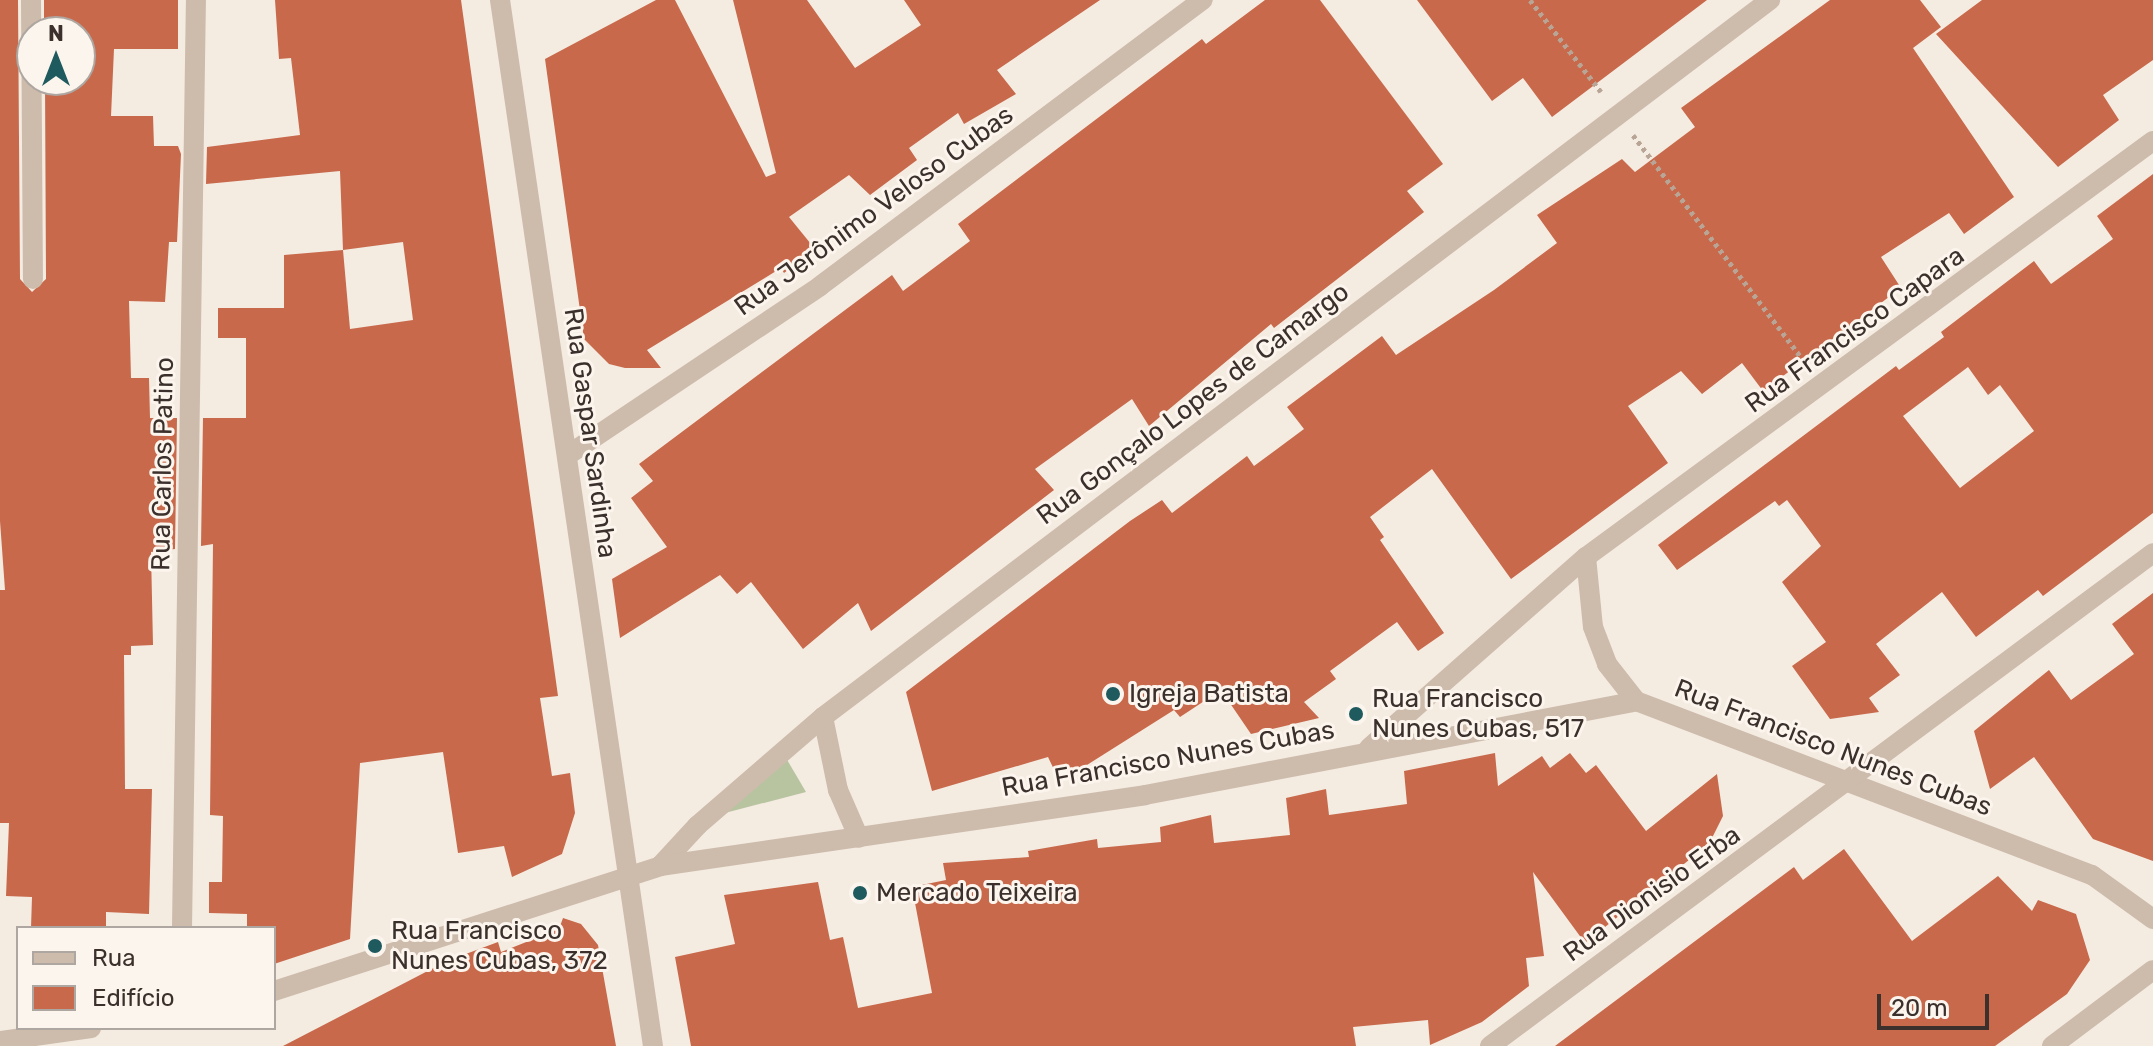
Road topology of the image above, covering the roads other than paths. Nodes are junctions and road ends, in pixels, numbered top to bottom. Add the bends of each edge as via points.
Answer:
1 (31, 0) edge
2 (196, 0) edge
3 (500, 0) edge
4 (1203, 0) edge
5 (1770, 0) edge
6 (2153, 141) edge
7 (33, 279) dead end
8 (568, 455) junction
9 (2153, 553) edge
10 (1586, 557) junction
11 (1636, 701) junction
12 (823, 717) junction
13 (1369, 748) junction
14 (1845, 783) junction
15 (859, 838) junction
16 (660, 866) junction
17 (625, 875) junction
18 (2153, 919) edge
19 (182, 926) edge
20 (2153, 970) edge
21 (276, 990) edge
22 (77, 1030) edge
23 (0, 1041) edge
24 (653, 1046) edge
25 (1490, 1046) edge
26 (2052, 1046) edge

1 - 7 street
2 - 19 street, Rua Carlos Patino
3 - 8 street, Rua Gaspar Sardinha
4 - 8 street, Rua Jerônimo Veloso Cubas via 820,286
5 - 12 street, Rua Gonçalo Lopes de Camargo
6 - 10 street, Rua Francisco Capara
8 - 17 street, Rua Gaspar Sardinha
9 - 14 street, Rua Dionisio Erba
10 - 11 street via 1593,627 1607,664
10 - 13 street, Rua Francisco Capara
11 - 13 street, Rua Francisco Nunes Cubas
11 - 14 street, Rua Francisco Nunes Cubas
12 - 15 street via 838,790
12 - 16 street, Rua Gonçalo Lopes de Camargo via 698,825
13 - 15 street, Rua Francisco Nunes Cubas via 1145,795
14 - 18 street, Rua Francisco Nunes Cubas via 2092,875
14 - 25 street, Rua Dionisio Erba
15 - 16 street, Rua Francisco Nunes Cubas
16 - 17 street, Rua Francisco Nunes Cubas
17 - 21 street, Rua Francisco Nunes Cubas via 414,949
17 - 24 street, Rua Gaspar Sardinha
20 - 26 street
22 - 23 street

